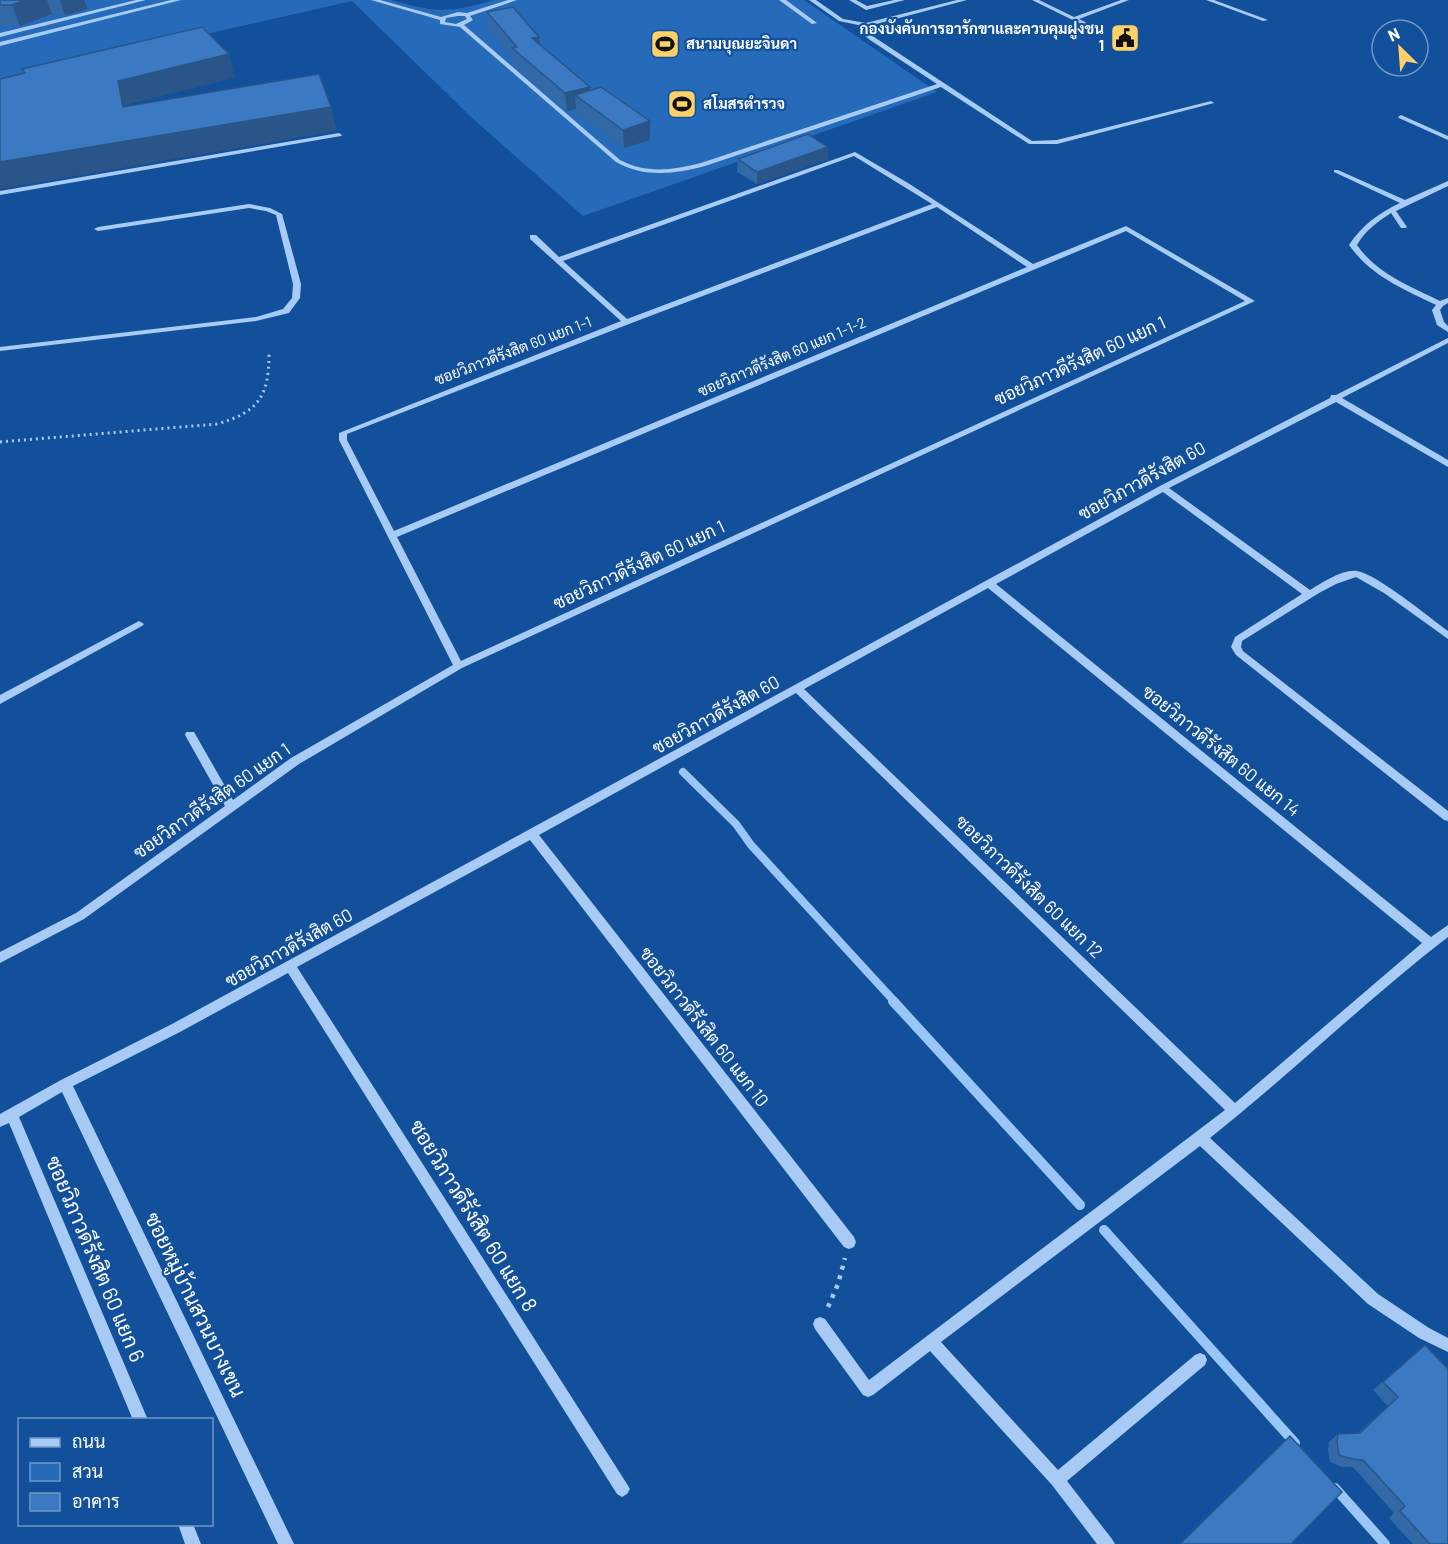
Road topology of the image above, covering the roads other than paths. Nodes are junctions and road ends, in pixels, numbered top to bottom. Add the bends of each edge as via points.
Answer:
1 (143, 0) edge
2 (178, 0) edge
3 (374, 0) edge
4 (514, 0) edge
5 (782, 0) edge
6 (812, 0) edge
7 (852, 0) edge
8 (902, 0) edge
9 (964, 0) edge
10 (1035, 0) edge
11 (1126, 0) edge
12 (1209, 0) edge
13 (466, 15) junction
14 (442, 19) junction
15 (1074, 19) junction
16 (1265, 20) dead end
17 (814, 23) dead end
18 (461, 25) junction
19 (866, 25) junction
20 (1095, 29) dead end
21 (0, 35) edge
22 (0, 44) edge
23 (941, 85) junction
24 (1211, 103) dead end
25 (1401, 117) dead end
26 (339, 135) dead end
27 (1448, 138) edge
28 (1336, 171) dead end
29 (1448, 183) edge
30 (0, 193) edge
31 (1406, 203) junction
32 (937, 205) junction
33 (1392, 210) junction
34 (1403, 227) dead end
35 (98, 229) dead end
36 (533, 237) dead end
37 (1179, 259) joint
38 (558, 260) junction
39 (1032, 267) junction
40 (1448, 300) edge
41 (1440, 304) junction
42 (626, 322) junction
43 (1448, 330) edge
44 (1448, 340) edge
45 (0, 349) edge
46 (1334, 397) junction
47 (1448, 464) edge
48 (1163, 488) junction
49 (394, 535) junction
50 (990, 584) junction
51 (1310, 595) junction
52 (139, 624) dead end
53 (1448, 636) edge
54 (459, 666) junction
55 (798, 689) junction
56 (0, 700) edge
57 (190, 735) dead end
58 (231, 807) junction
59 (1448, 817) edge
60 (532, 834) junction
61 (1448, 930) edge
62 (1430, 943) junction
63 (0, 958) edge
64 (290, 966) junction
65 (65, 1084) junction
66 (1235, 1110) junction
67 (6, 1118) edge
68 (1200, 1137) junction
69 (849, 1242) road end
70 (820, 1324) road end
71 (931, 1341) junction
72 (1448, 1345) edge
73 (1200, 1360) dead end
74 (141, 1418) edge
75 (1057, 1480) junction
76 (622, 1489) dead end
77 (186, 1526) edge
78 (194, 1544) edge
79 (286, 1544) edge
80 (1107, 1544) edge

1 - 21 street
2 - 22 street
3 - 14 street
4 - 13 street
5 - 17 street
6 - 19 street via 841,20
7 - 8 street via 866,9
9 - 19 street
10 - 15 street
11 - 15 street
12 - 16 street
13 - 14 street via 453,14
13 - 18 street via 470,20
14 - 18 street via 444,24
15 - 20 street
18 - 23 street via 618,161 637,169 662,172 703,165
19 - 23 street via 865,33 872,39
23 - 24 street via 1022,139 1043,144
25 - 27 street
26 - 30 street
28 - 31 street
29 - 31 street
31 - 33 street
32 - 38 street via 855,154
32 - 39 street
32 - 42 street, ซอยวิภาวดีรังสิต 60 แยก 1-1
33 - 34 street
33 - 41 street via 1357,234 1353,245 1359,256 1385,274
35 - 45 street via 249,207 268,209 279,214 297,284 296,298 286,311 256,319
36 - 38 street
37 - 39 street, ซอยวิภาวดีรังสิต 60 แยก 1-1-2 via 1126,228
37 - 54 street, ซอยวิภาวดีรังสิต 60 แยก 1 via 1251,301
38 - 42 street
39 - 49 street, ซอยวิภาวดีรังสิต 60 แยก 1-1-2
40 - 41 street
41 - 43 street via 1436,316
42 - 49 street, ซอยวิภาวดีรังสิต 60 แยก 1-1 via 343,433 343,440
44 - 46 street, ซอยวิภาวดีรังสิต 60
46 - 47 street
46 - 48 street, ซอยวิภาวดีรังสิต 60
48 - 50 street, ซอยวิภาวดีรังสิต 60
48 - 51 street
49 - 54 street, ซอยวิภาวดีรังสิต 60 แยก 1-1
50 - 55 street, ซอยวิภาวดีรังสิต 60
50 - 62 street, ซอยวิภาวดีรังสิต 60 แยก 14
51 - 53 street via 1343,576 1356,574
51 - 59 street via 1238,639 1239,653
52 - 56 street
54 - 58 street, ซอยวิภาวดีรังสิต 60 แยก 1 via 295,761
55 - 60 street, ซอยวิภาวดีรังสิต 60
55 - 66 street, ซอยวิภาวดีรังสิต 60 แยก 12
57 - 58 street
58 - 63 street, ซอยวิภาวดีรังสิต 60 แยก 1 via 80,916
60 - 64 street, ซอยวิภาวดีรังสิต 60
60 - 69 street, ซอยวิภาวดีรังสิต 60 แยก 10
61 - 62 street
62 - 66 street
64 - 65 street, ซอยวิภาวดีรังสิต 60
64 - 76 street, ซอยวิภาวดีรังสิต 60 แยก 8
65 - 67 street, ซอยวิภาวดีรังสิต 60
65 - 79 street, ซอยหมู่บ้านสวนบางเขน
66 - 68 street
67 - 74 street, ซอยวิภาวดีรังสิต 60 แยก 6
68 - 71 street
68 - 72 street via 1372,1299
70 - 71 street via 868,1390
71 - 75 street
73 - 75 street
75 - 80 street
77 - 78 street

